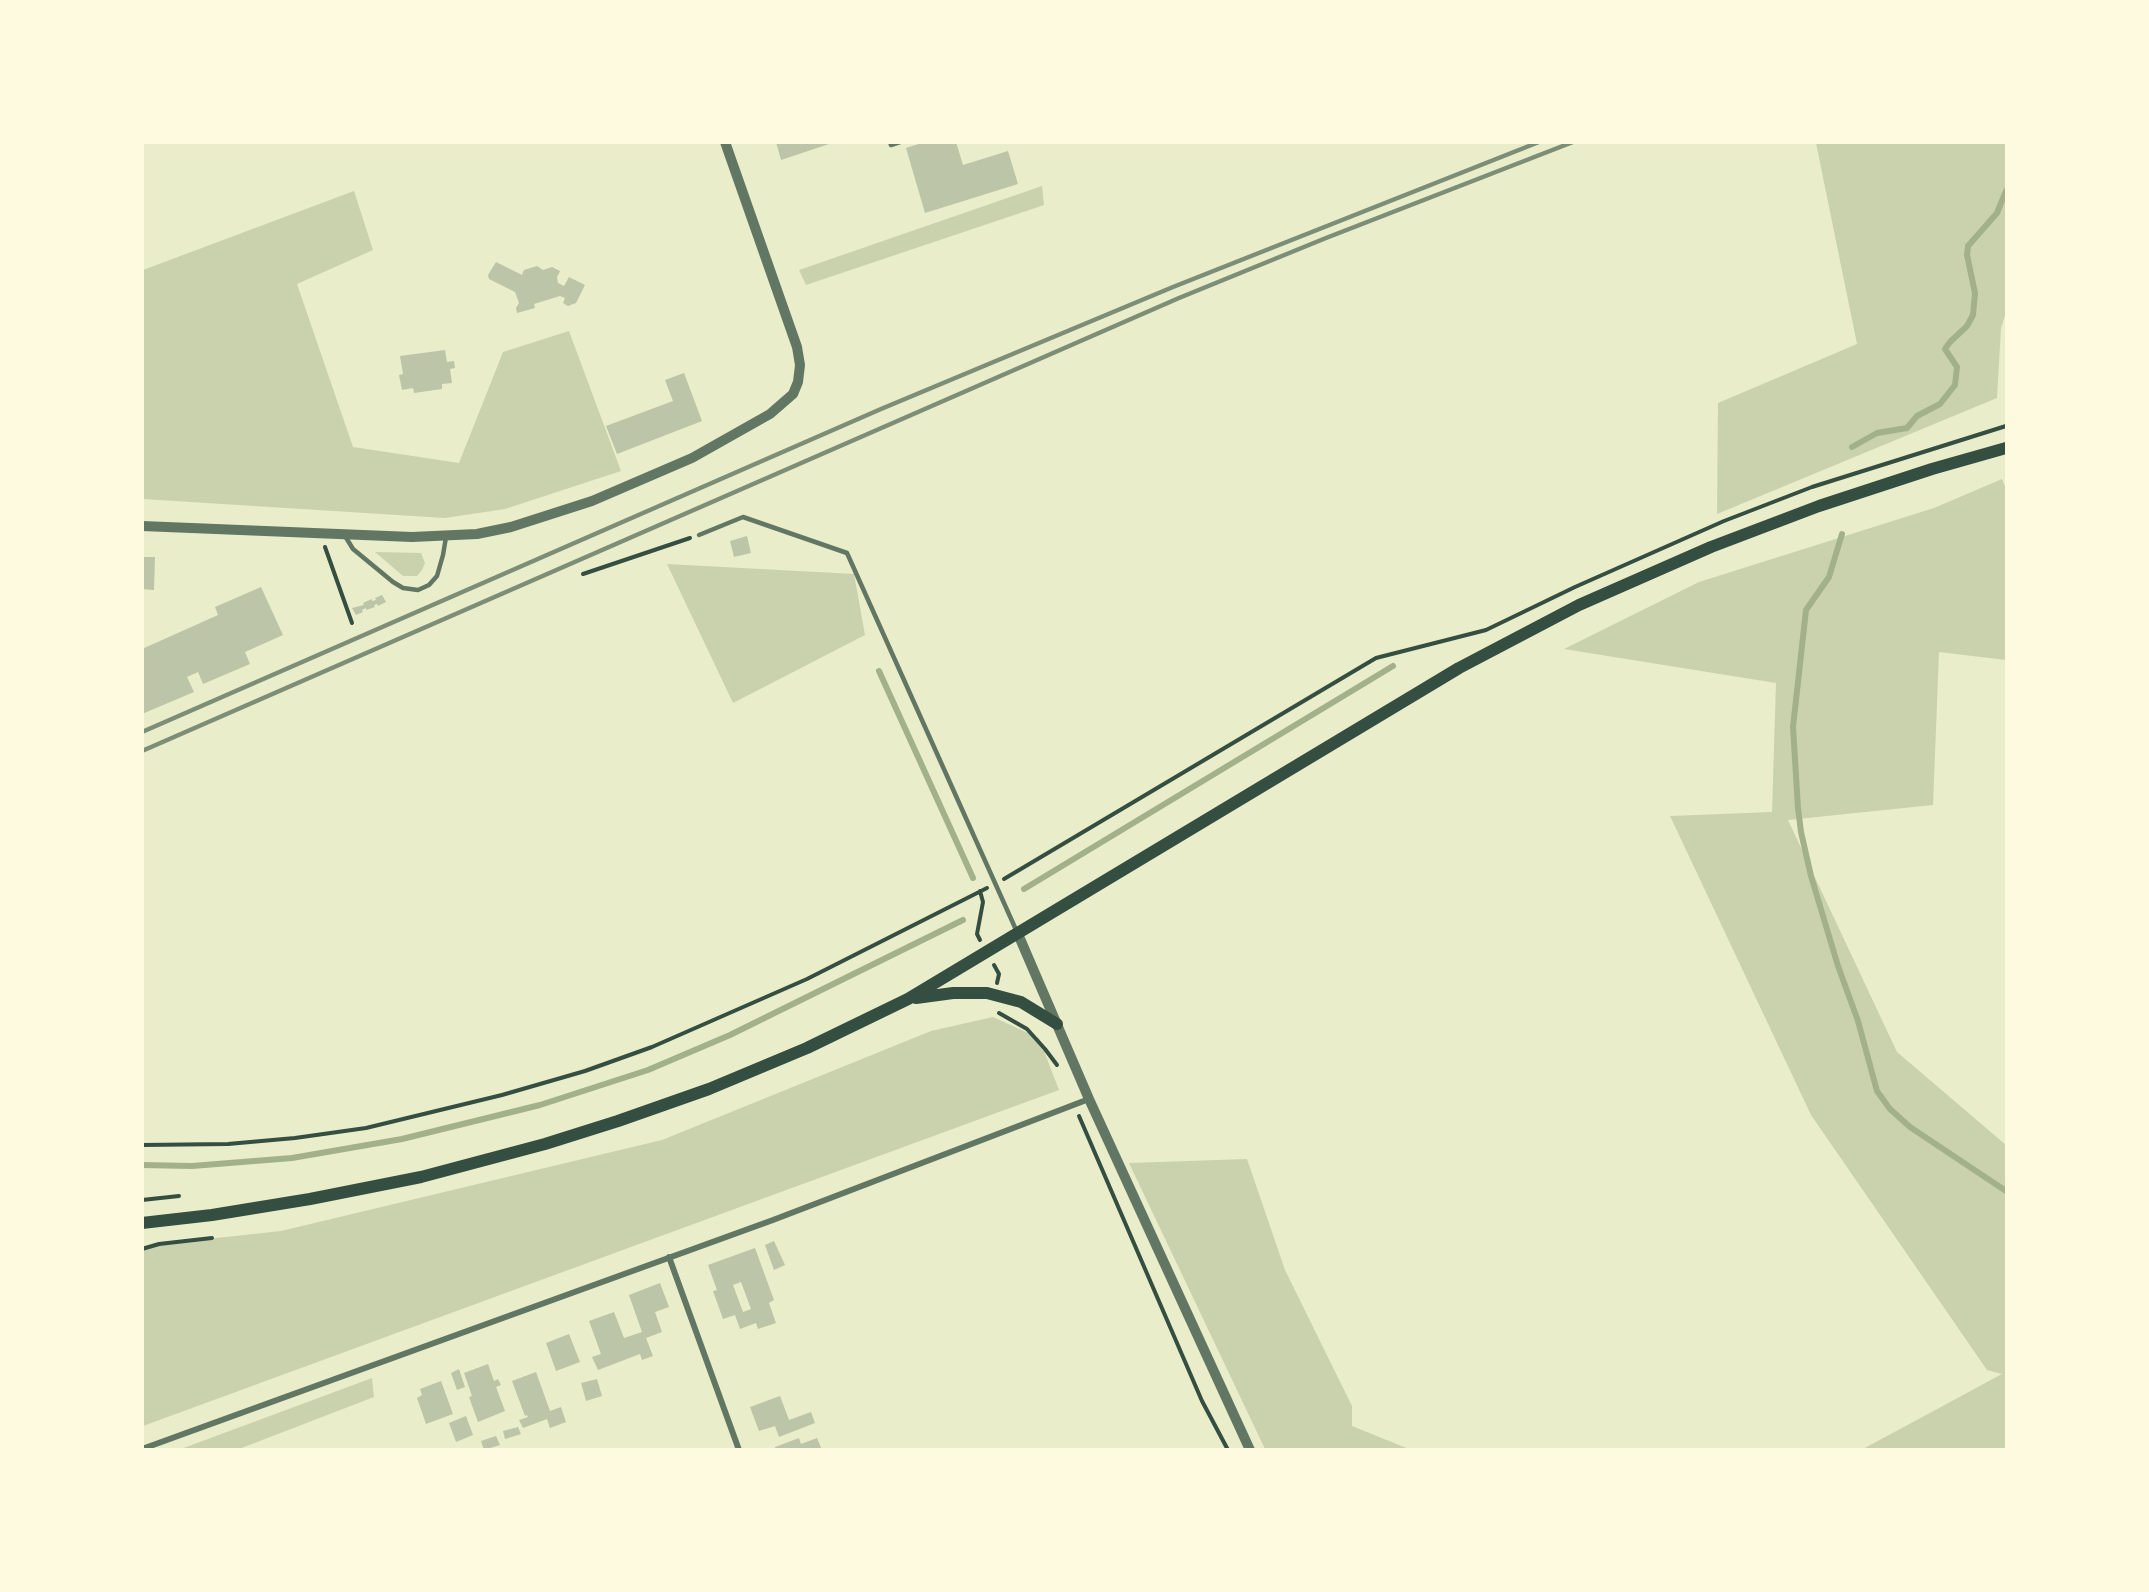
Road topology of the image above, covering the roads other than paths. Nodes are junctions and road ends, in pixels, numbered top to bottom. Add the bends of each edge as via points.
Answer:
1 (725, 142) edge
2 (890, 142) edge
3 (900, 142) edge
4 (2007, 448) edge
5 (142, 526) edge
6 (343, 534) junction
7 (699, 535) road end
8 (446, 537) junction
9 (1018, 934) junction
10 (908, 999) junction
11 (1057, 1024) junction
12 (1089, 1099) junction
13 (142, 1223) edge
14 (669, 1257) junction
15 (142, 1449) edge
16 (739, 1449) edge
17 (1250, 1449) edge

1 - 8 street via 796,347 800,365 793,394 770,414 692,458 592,501 542,518 477,534
2 - 3 lane via 891,146
4 - 9 main road via 1819,506 1711,547 1579,605 1459,668
5 - 6 street
6 - 8 street
6 - 8 lane via 353,549 393,582 418,590 437,576
7 - 9 lane via 743,518 848,552
9 - 10 main road
9 - 11 street
10 - 11 main road via 987,993 1021,1002
10 - 13 main road via 807,1048 709,1089 545,1144 355,1191
11 - 12 street
12 - 14 street
12 - 17 street
14 - 15 street
14 - 16 street

